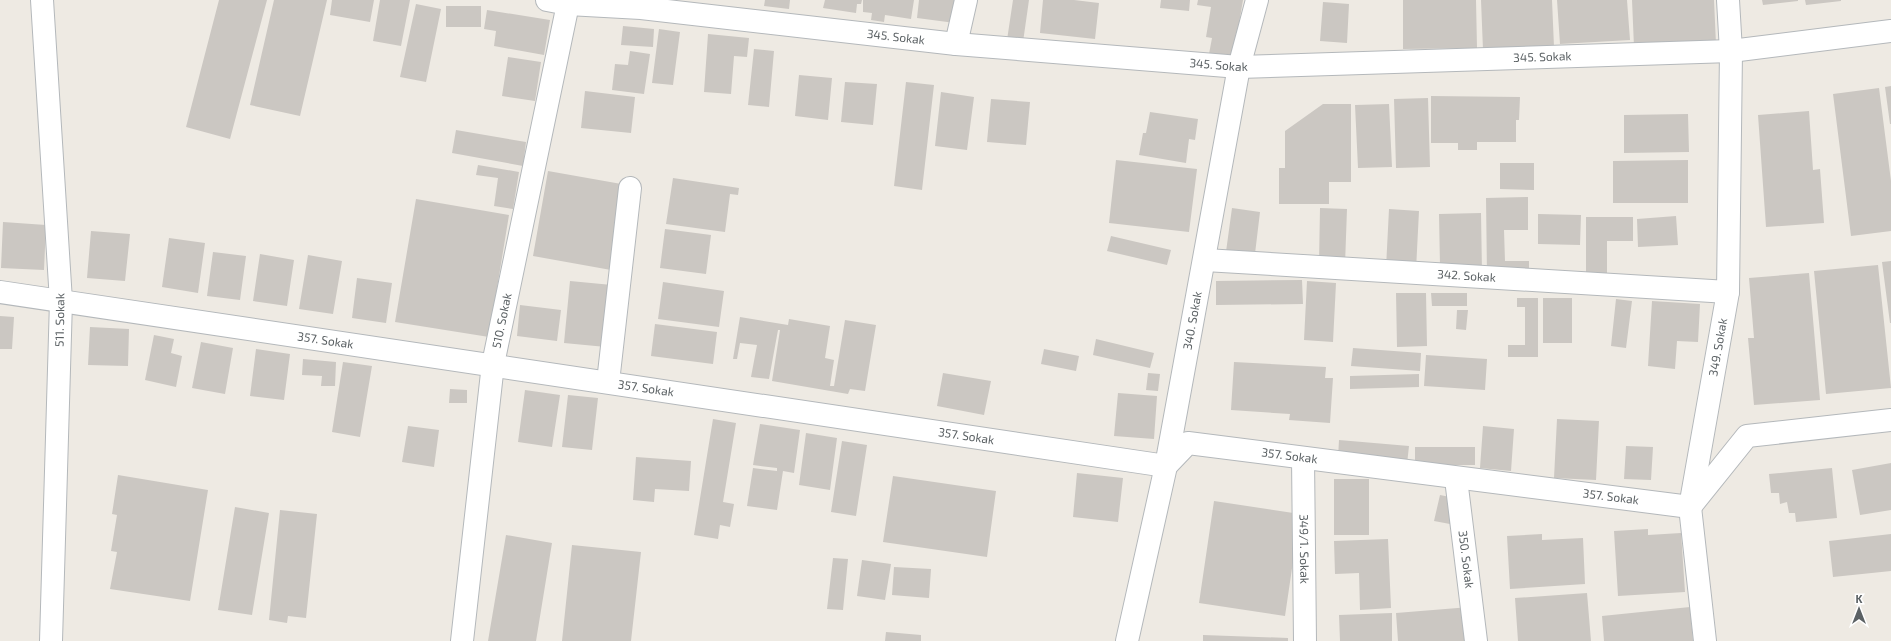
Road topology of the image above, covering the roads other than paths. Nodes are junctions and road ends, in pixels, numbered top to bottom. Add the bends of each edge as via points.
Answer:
1 (42, 0) edge
2 (547, 0) edge
3 (966, 0) edge
4 (1257, 0) edge
5 (1728, 0) edge
6 (568, 4) junction
7 (642, 4) edge
8 (1891, 31) edge
9 (956, 44) junction
10 (1731, 52) junction
11 (1239, 67) junction
12 (630, 188) dead end
13 (1205, 260) junction
14 (0, 292) edge
15 (1728, 292) junction
16 (61, 301) junction
17 (493, 364) junction
18 (608, 382) junction
19 (1891, 420) edge
20 (1303, 458) junction
21 (1166, 466) junction
22 (1456, 479) junction
23 (1690, 507) junction
24 (51, 641) edge
25 (462, 641) edge
26 (1127, 641) edge
27 (1305, 641) edge
28 (1476, 641) edge
29 (1706, 641) edge

1 - 16 street, 511. Sokak
2 - 6 street, 345. Sokak
3 - 9 street
4 - 11 street, 340. Sokak
5 - 10 street, 349. Sokak
6 - 7 street, 345. Sokak
6 - 17 street, 510. Sokak
7 - 9 street, 345. Sokak
8 - 10 street, 345. Sokak
9 - 11 street, 345. Sokak
10 - 11 street, 345. Sokak
10 - 15 street, 349. Sokak
11 - 13 street, 340. Sokak
12 - 18 street
13 - 15 street, 342. Sokak
13 - 21 street, 340. Sokak
14 - 16 street, 357. Sokak
15 - 23 street, 349. Sokak
16 - 17 street, 357. Sokak
16 - 24 street, 511. Sokak
17 - 18 street, 357. Sokak
17 - 25 street, 510. Sokak
18 - 21 street, 357. Sokak
19 - 23 street via 1747,436
20 - 21 street, 357. Sokak via 1188,443
20 - 22 street, 357. Sokak
20 - 27 street, 349/1. Sokak
21 - 26 street, 340. Sokak
22 - 23 street, 357. Sokak
22 - 28 street, 350. Sokak
23 - 29 street, 349. Sokak

